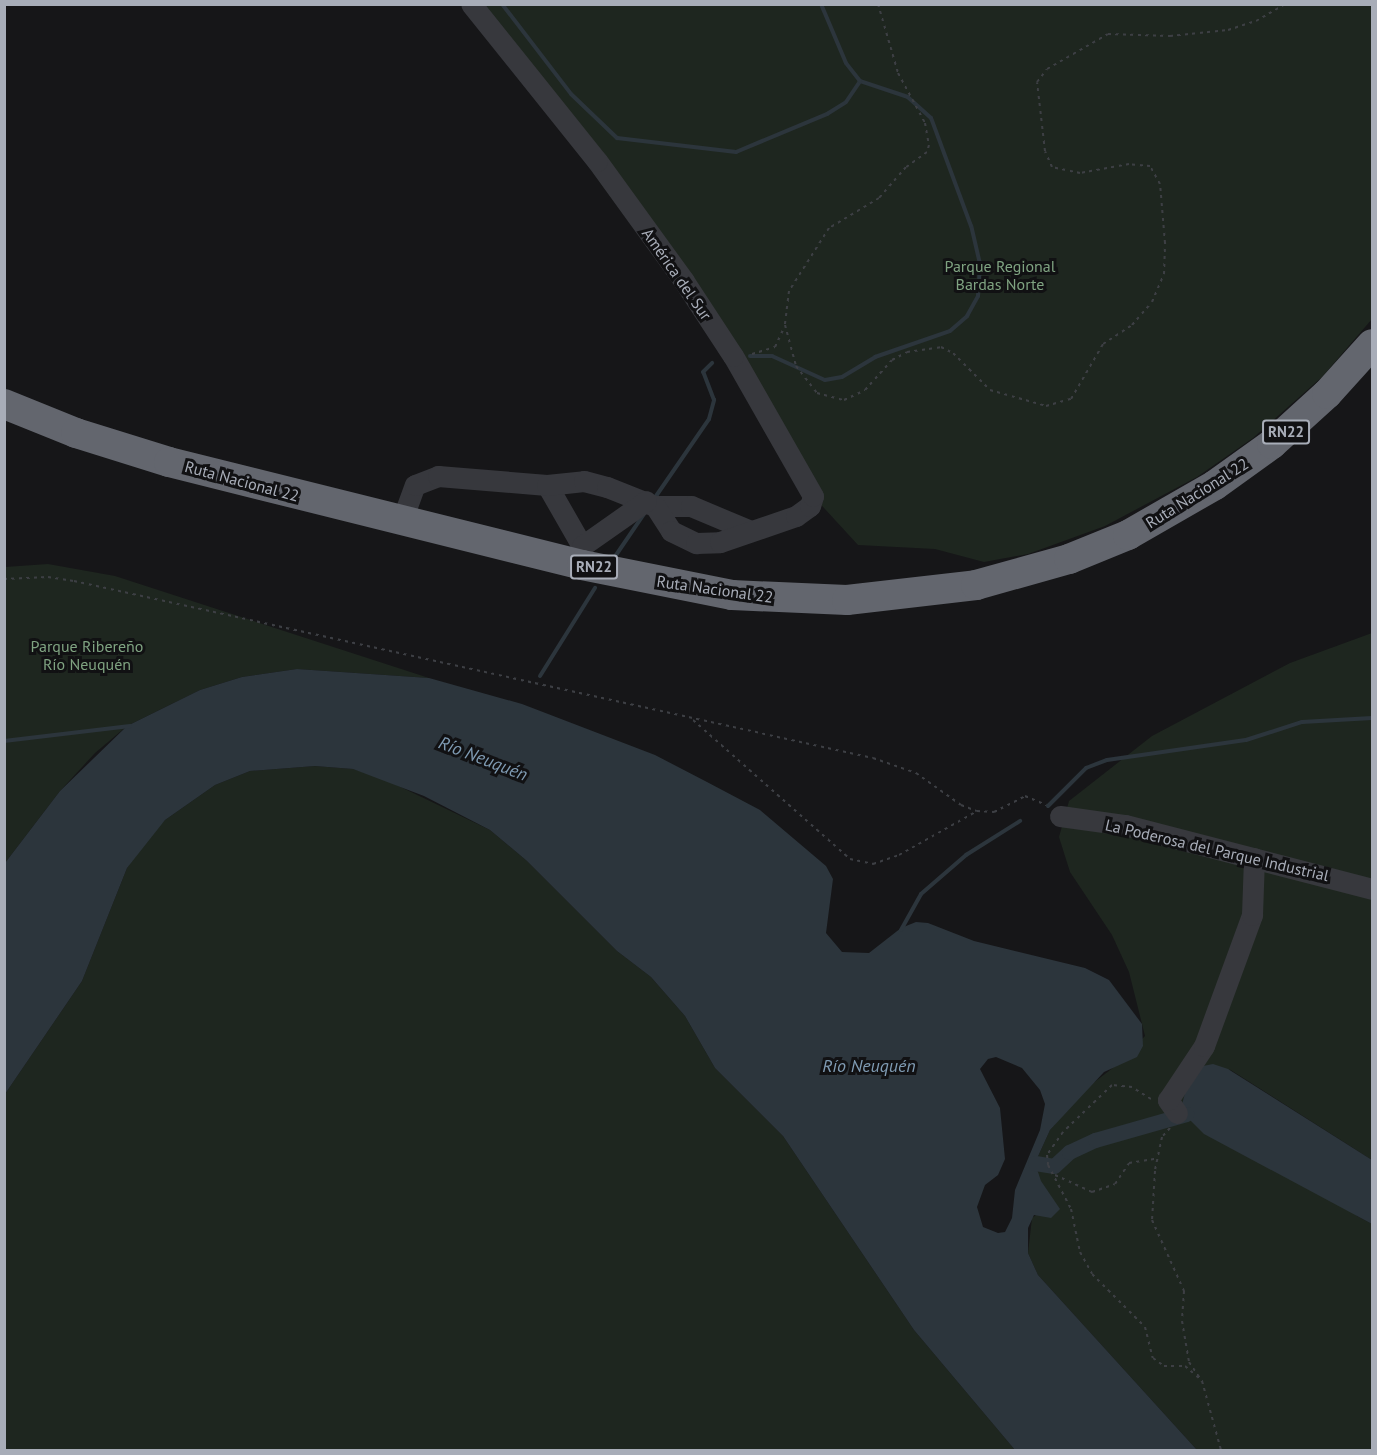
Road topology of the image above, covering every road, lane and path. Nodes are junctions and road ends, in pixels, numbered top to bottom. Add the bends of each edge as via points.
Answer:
1 (471, 4) edge
2 (878, 4) edge
3 (1285, 4) edge
4 (784, 325) junction
5 (1372, 344) edge
6 (733, 356) junction
7 (4, 404) edge
8 (547, 485) junction
9 (651, 504) junction
10 (402, 520) junction
11 (748, 530) junction
12 (582, 556) junction
13 (4, 579) edge
14 (691, 718) junction
15 (977, 811) junction
16 (1060, 816) joint
17 (1254, 858) junction
18 (1372, 889) edge
19 (1174, 1113) junction
20 (1159, 1158) junction
21 (1055, 1174) junction
22 (1202, 1380) junction
23 (1221, 1450) edge

1 - 6 street, América del Sur via 597,161
2 - 4 path via 898,73 925,123 927,152 906,167 879,198 829,228 789,291
3 - 4 path via 1256,21 1228,30 1170,36 1108,34 1047,69 1037,81 1045,151 1052,167 1080,173 1141,164 1150,166 1160,184 1165,243 1160,288 1142,316 1103,344 1071,399 1046,406 1001,395 990,390 953,353 927,347 892,360 856,396 830,399 817,393 799,374
4 - 6 path via 775,347
5 - 12 highway, Ruta Nacional 22 / RN22 via 1300,419 1215,485 1128,535 1040,568 923,594 813,601 692,589
6 - 11 street, América del Sur via 813,496 810,506 796,516
7 - 10 highway, Ruta Nacional 22 / RN22 via 136,452
8 - 9 street via 584,481
8 - 10 street via 462,477 426,478 415,484
8 - 12 street
9 - 11 street via 691,506
9 - 11 street, América del Sur via 671,531 696,543 720,542
9 - 12 street
10 - 12 highway, Ruta Nacional 22 / RN22
13 - 14 path via 48,577 74,581
14 - 15 path via 896,764
14 - 15 path via 850,859 873,864 899,855
15 - 16 path via 994,812 1032,796
16 - 17 street, La Poderosa del Parque Industrial via 1125,825
17 - 18 street, La Poderosa del Parque Industrial
17 - 19 street via 1252,915 1204,1046
19 - 20 path via 1162,1137
19 - 21 path via 1132,1087 1112,1085 1063,1132 1047,1155
20 - 21 path via 1129,1163 1115,1184 1092,1192
20 - 22 path via 1152,1220 1184,1291 1182,1321 1190,1362
21 - 22 path via 1071,1209 1080,1252 1092,1274 1144,1327 1153,1358 1164,1366 1185,1366
22 - 23 path

